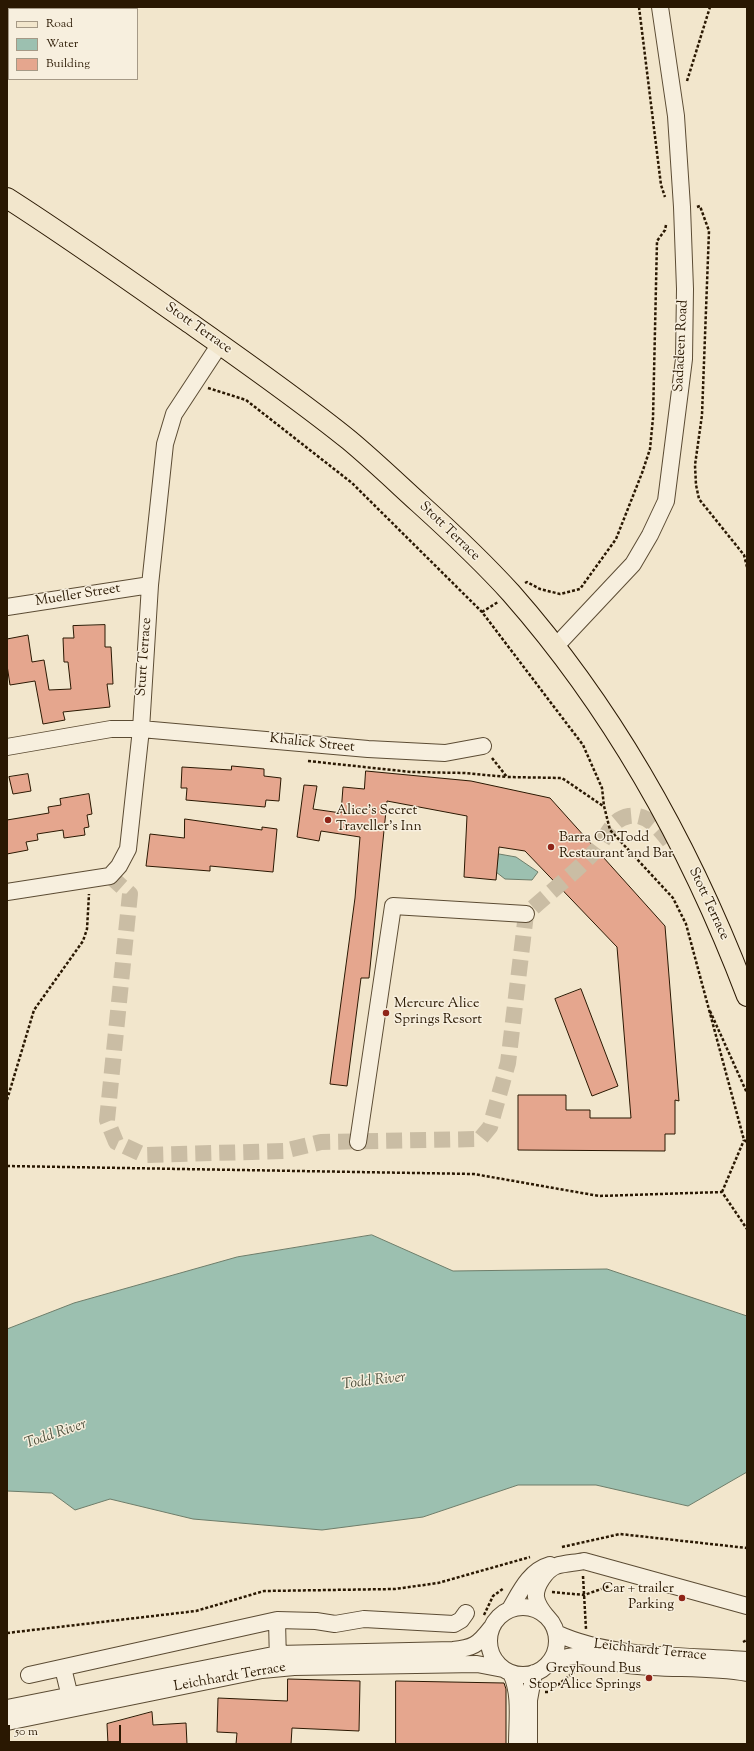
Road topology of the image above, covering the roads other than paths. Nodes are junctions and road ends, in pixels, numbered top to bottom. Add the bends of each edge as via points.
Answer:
1 (660, 7) edge
2 (7, 198) edge
3 (220, 344) junction
4 (150, 585) junction
5 (7, 608) edge
6 (555, 647) junction
7 (141, 729) junction
8 (483, 746) road end
9 (7, 747) edge
10 (7, 892) edge
11 (526, 914) dead end
12 (747, 996) edge
13 (358, 1142) dead end
14 (562, 1564) junction
15 (745, 1605) edge
16 (510, 1609) junction
17 (466, 1613) dead end
18 (547, 1616) junction
19 (277, 1620) junction
20 (491, 1628) junction
21 (556, 1633) junction
22 (747, 1660) edge
23 (278, 1661) junction
24 (548, 1664) junction
25 (63, 1668) junction
26 (507, 1671) junction
27 (747, 1673) edge
28 (534, 1674) junction
29 (29, 1675) dead end
30 (71, 1702) junction
31 (7, 1708) edge
32 (7, 1722) edge
33 (517, 1744) edge
34 (529, 1744) edge

1 - 6 street, Sadadeen Road via 676,116 682,207 684,359 666,501 633,564
2 - 3 main road, Stott Terrace
3 - 4 street, Sturt Terrace via 174,414 165,444
3 - 6 main road, Stott Terrace via 350,441 461,541 510,593
4 - 5 street, Mueller Street
4 - 7 street, Sturt Terrace
6 - 12 main road, Stott Terrace via 640,772 708,902
7 - 8 street, Khalick Street via 445,754
7 - 9 street, Khalick Street via 111,729
7 - 10 street, Sturt Terrace via 128,849 120,866 110,876
11 - 13 street via 393,906
14 - 15 street via 584,1561
14 - 16 street via 549,1565 535,1572
14 - 18 street via 547,1572 537,1589 538,1606
16 - 18 street via 529,1607
16 - 20 street via 495,1620
17 - 19 street via 461,1620 460,1629 364,1620 335,1624
18 - 21 street
19 - 23 street
19 - 25 street
20 - 23 street, Leichhardt Terrace via 476,1645 469,1648
20 - 26 street via 489,1646 497,1664
21 - 22 street, Leichhardt Terrace via 587,1645 638,1652
21 - 24 street via 556,1649
23 - 26 street, Leichhardt Terrace via 478,1664
23 - 30 street, Leichhardt Terrace
24 - 27 street, Leichhardt Terrace via 576,1656 634,1666
24 - 28 street
25 - 29 street
25 - 30 street
26 - 28 street via 519,1675
26 - 33 street via 515,1683 517,1694
28 - 34 street via 529,1700
30 - 31 street, Leichhardt Terrace
30 - 32 street, Leichhardt Terrace

